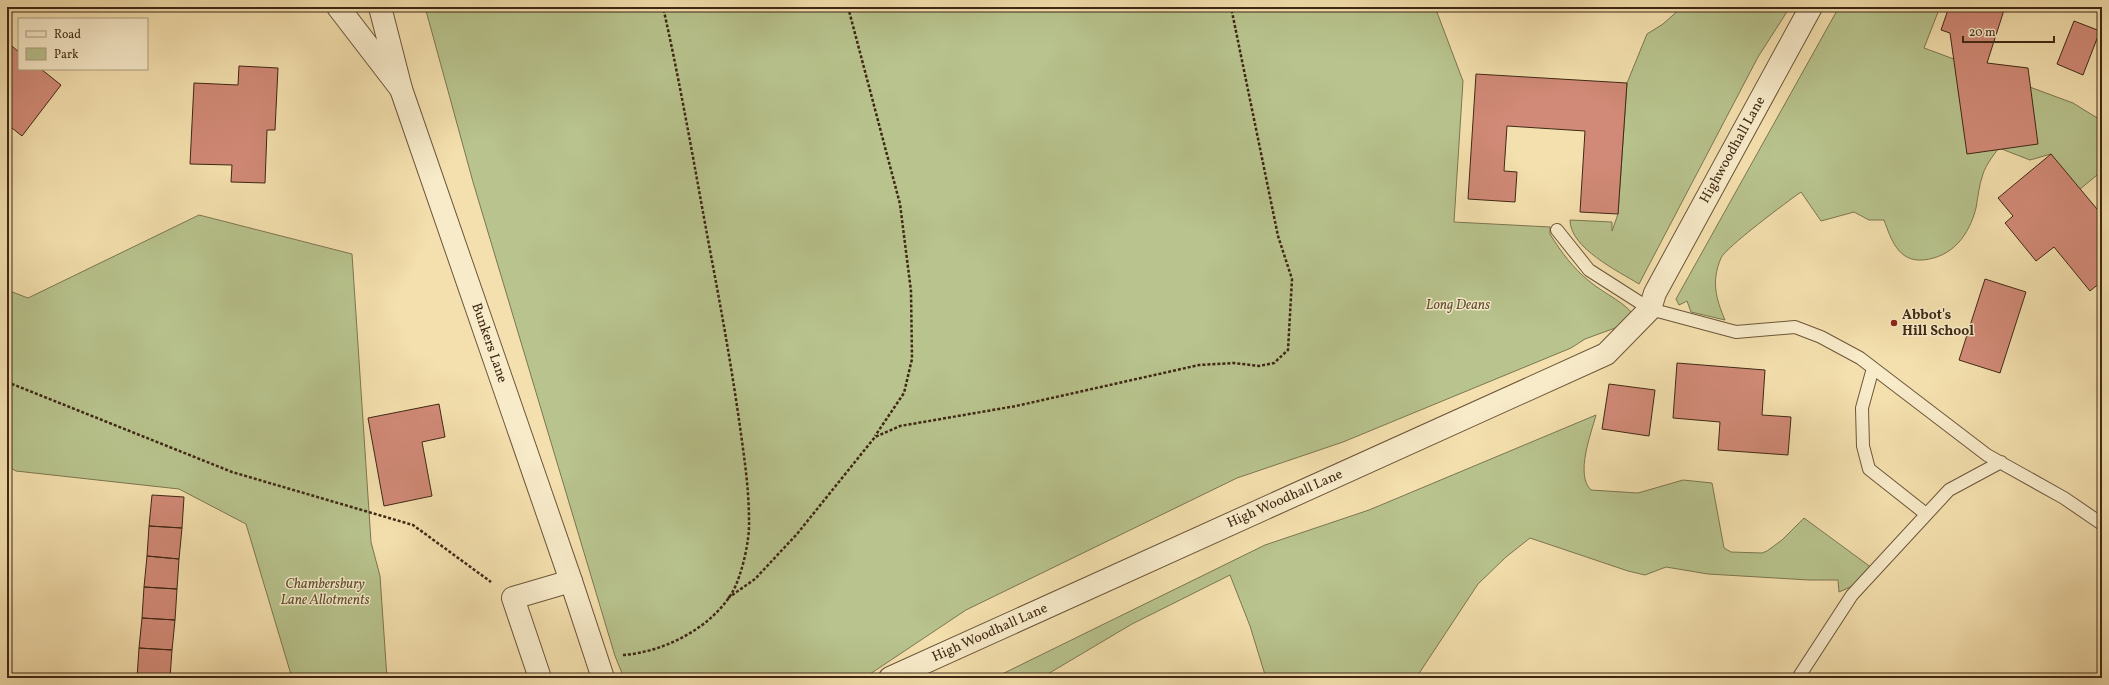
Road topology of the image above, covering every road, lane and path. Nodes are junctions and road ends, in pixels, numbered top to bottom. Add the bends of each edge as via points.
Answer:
1 (338, 7) edge
2 (380, 7) edge
3 (663, 7) edge
4 (848, 7) edge
5 (1232, 7) edge
6 (1811, 7) edge
7 (402, 89) junction
8 (1557, 230) dead end
9 (1653, 301) junction
10 (1873, 368) junction
11 (7, 382) edge
12 (875, 436) junction
13 (2001, 462) junction
14 (1926, 514) junction
15 (2102, 524) edge
16 (572, 581) junction
17 (514, 598) junction
18 (728, 598) junction
19 (594, 650) junction
20 (540, 678) edge
21 (603, 678) edge
22 (890, 678) edge
23 (1798, 678) edge

1 - 7 street
2 - 7 street, Bunkers Lane
3 - 18 path via 732,362 748,489 750,523 740,571
4 - 12 path via 900,204 911,291 912,359 904,393
5 - 12 path via 1278,236 1292,279 1288,350 1274,363 1259,366 1199,365 1016,406 900,426
6 - 9 street, Highwoodhall Lane
7 - 16 street, Bunkers Lane
8 - 9 lane via 1589,270
9 - 10 lane via 1736,332 1794,327 1821,337
9 - 22 street, High Woodhall Lane via 1606,354
10 - 13 lane via 1987,455
10 - 14 lane via 1862,408 1863,446 1869,469
11 - 17 path via 232,472 413,525
12 - 18 path via 797,534 754,579
13 - 14 lane via 1949,490
13 - 15 lane via 2064,498
14 - 23 lane via 1852,594
16 - 17 street
16 - 19 street, Bunkers Lane
17 - 20 street
18 - 19 path via 721,608 702,624 663,646 640,654 615,656
19 - 21 street, Bunkers Lane

